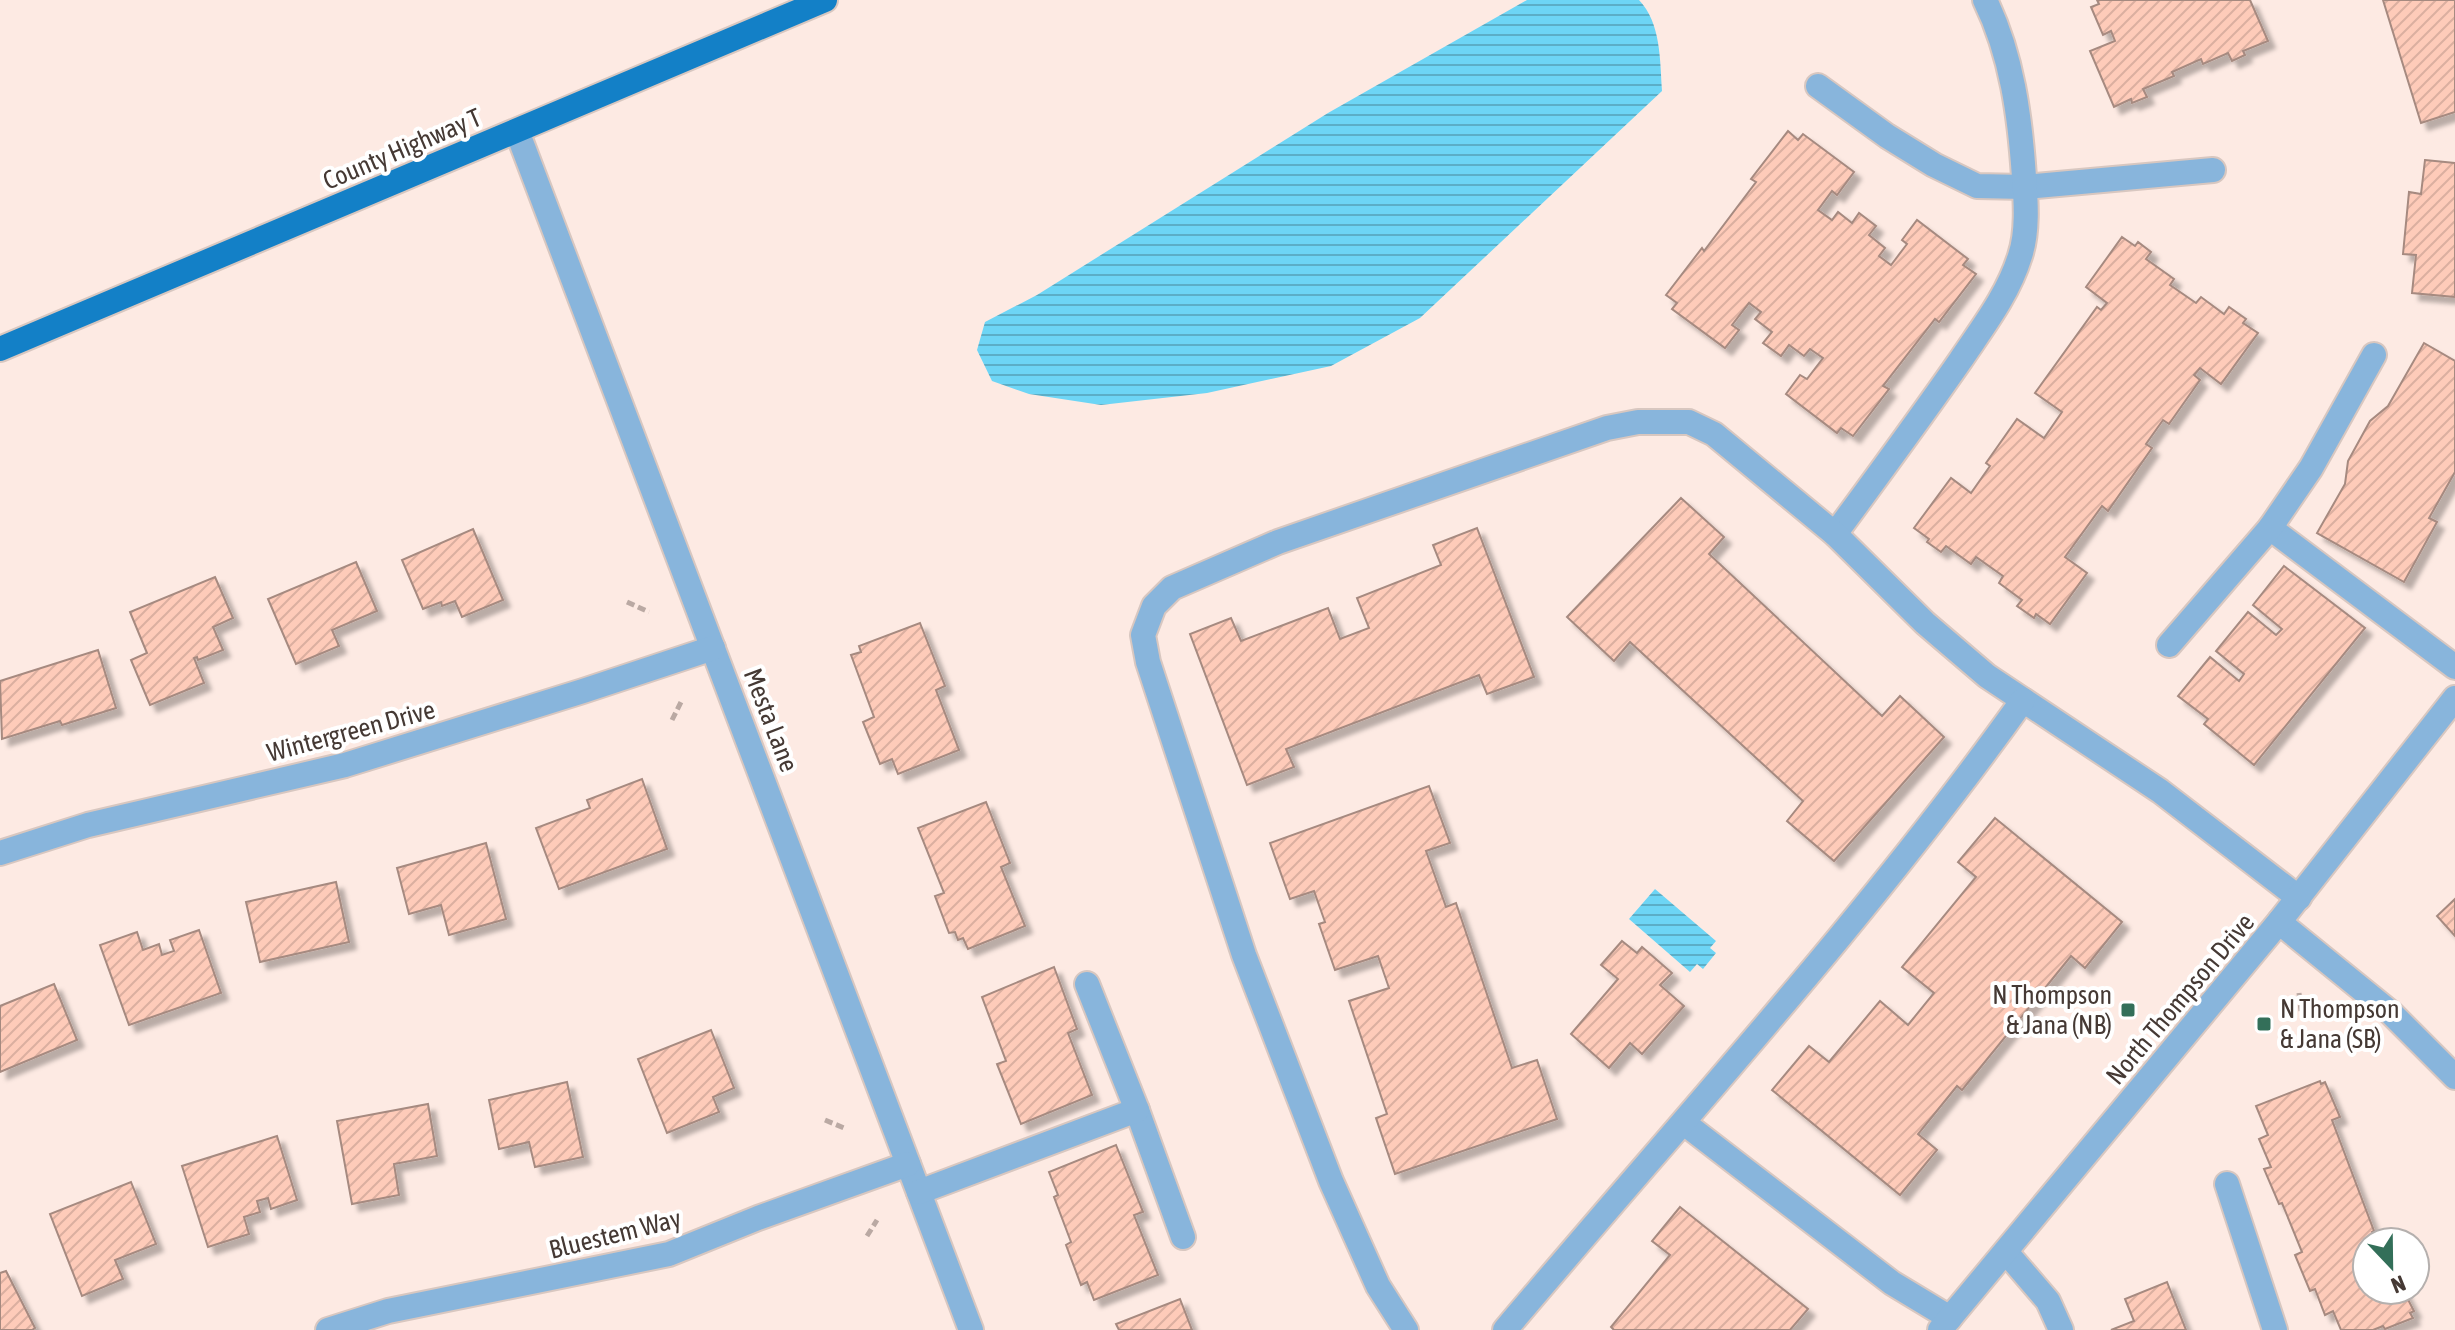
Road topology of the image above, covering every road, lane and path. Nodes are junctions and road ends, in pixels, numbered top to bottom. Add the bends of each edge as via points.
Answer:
1 (825, 0) edge
2 (1985, 0) edge
3 (1818, 86) dead end
4 (517, 131) junction
5 (2213, 170) dead end
6 (2025, 187) junction
7 (0, 349) edge
8 (2374, 355) dead end
9 (2270, 528) junction
10 (1835, 534) junction
11 (627, 602) dead end
12 (649, 612) dead end
13 (2169, 645) dead end
14 (713, 648) junction
15 (2455, 667) edge
16 (2455, 698) edge
17 (682, 700) dead end
18 (2023, 700) junction
19 (672, 720) dead end
20 (0, 853) edge
21 (2299, 898) junction
22 (2279, 922) junction
23 (1087, 984) dead end
24 (2299, 993) dead end
25 (2301, 1011) dead end
26 (2455, 1077) edge
27 (1137, 1110) junction
28 (825, 1120) dead end
29 (1684, 1123) junction
30 (844, 1128) dead end
31 (908, 1164) junction
32 (2227, 1184) dead end
33 (919, 1192) junction
34 (877, 1220) dead end
35 (867, 1236) dead end
36 (1183, 1237) dead end
37 (2006, 1252) junction
38 (1945, 1324) edge
39 (328, 1330) edge
40 (971, 1330) edge
41 (1406, 1330) edge
42 (1505, 1330) edge
43 (2061, 1330) edge
44 (2275, 1330) edge

1 - 4 main road, County Highway T
2 - 6 street via 2013,83
3 - 6 street via 1887,136 1977,186
4 - 7 main road, County Highway T
4 - 14 street, Mesta Lane
5 - 6 street
6 - 10 street via 2022,254 2004,296
8 - 9 street via 2311,468
9 - 13 street
9 - 15 street
10 - 18 street via 1925,623
10 - 41 street via 1714,434 1689,422 1638,422 1607,428 1278,542 1172,588 1154,606 1143,635 1148,662 1244,955 1331,1181 1378,1286
11 - 12 path
14 - 20 street, Wintergreen Drive via 345,765 88,825
14 - 31 street, Mesta Lane
16 - 21 street, North Thompson Drive
17 - 19 path
18 - 21 street via 2160,791
18 - 29 street via 1962,785
21 - 22 street, North Thompson Drive
22 - 26 street via 2391,1013
22 - 37 street, North Thompson Drive
23 - 27 street
24 - 25 path
27 - 33 street
27 - 36 street
28 - 30 path
29 - 38 street
29 - 42 street
31 - 33 street, Mesta Lane
31 - 39 street, Bluestem Way via 669,1254 388,1311
32 - 44 street
33 - 40 street, Mesta Lane
34 - 35 path
37 - 38 street, North Thompson Drive
37 - 43 street via 2048,1301

